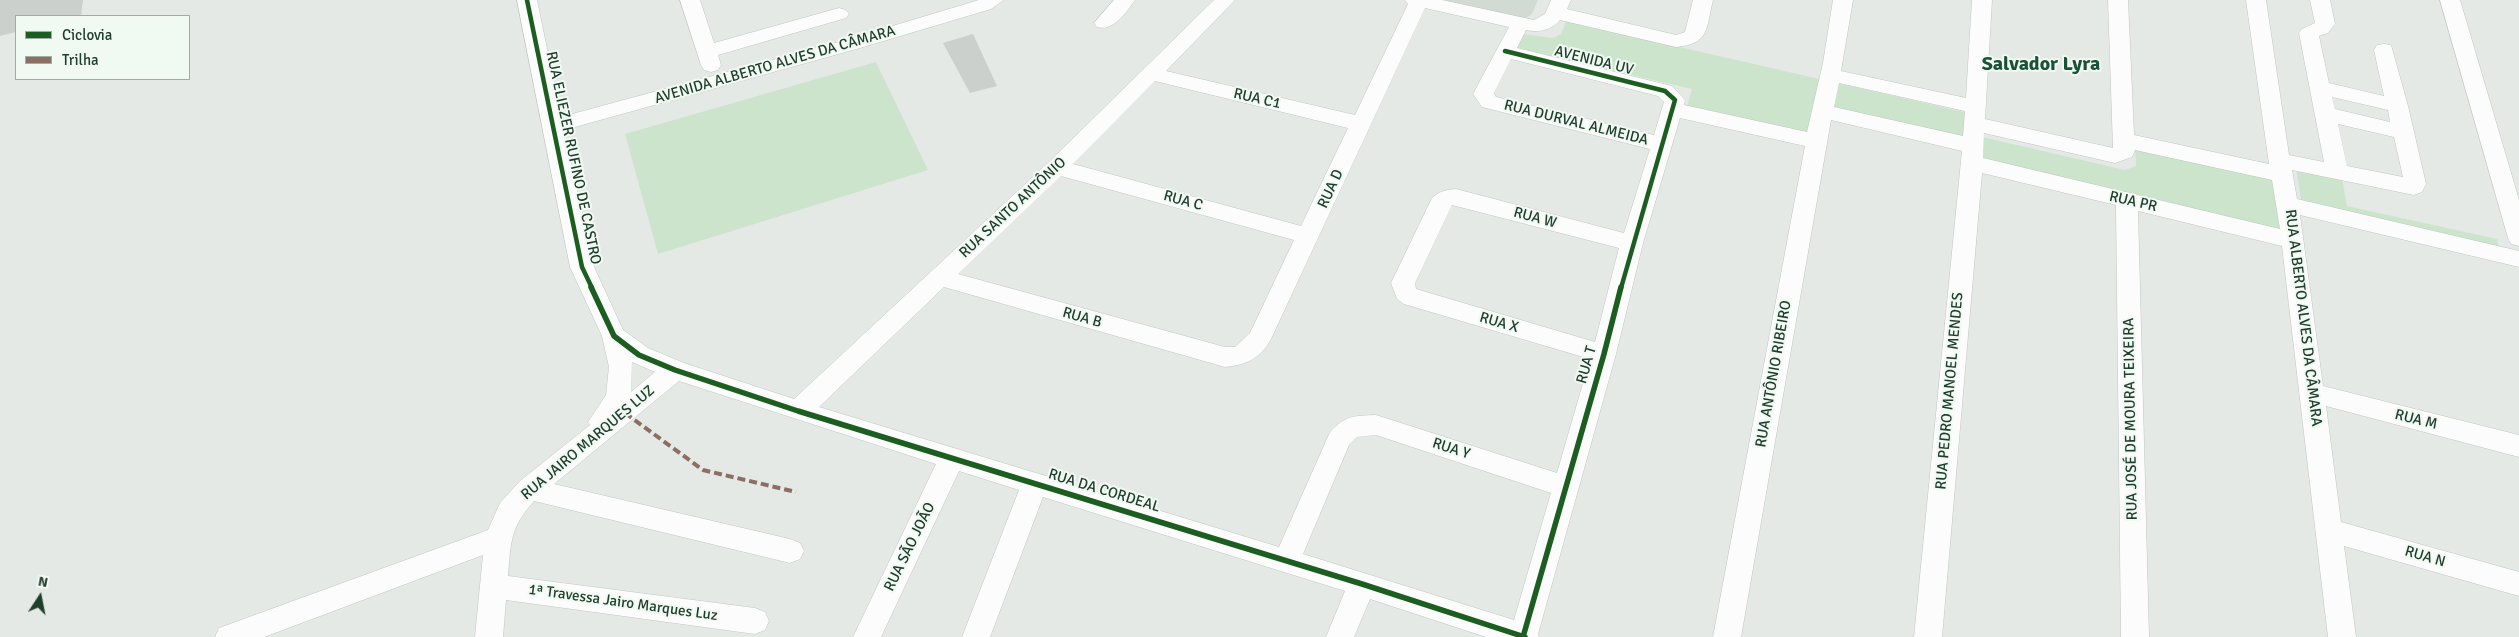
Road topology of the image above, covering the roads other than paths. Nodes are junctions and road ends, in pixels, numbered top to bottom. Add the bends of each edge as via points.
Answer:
1 (527, 0) edge
2 (690, 0) edge
3 (1125, 0) edge
4 (1225, 0) edge
5 (1417, 0) edge
6 (1703, 0) edge
7 (1843, 0) edge
8 (1982, 0) edge
9 (2118, 0) edge
10 (2256, 0) edge
11 (2320, 0) edge
12 (2450, 0) edge
13 (986, 2) edge
14 (836, 7) edge
15 (1558, 7) edge
16 (1104, 23) dead end
17 (1520, 24) junction
18 (853, 44) junction
19 (2384, 50) dead end
20 (707, 51) junction
21 (1505, 51) junction
22 (1152, 74) junction
23 (1831, 75) junction
24 (717, 82) junction
25 (2319, 87) junction
26 (1674, 104) junction
27 (2398, 106) junction
28 (1822, 111) junction
29 (2324, 114) junction
30 (1362, 124) junction
31 (554, 126) junction
32 (2404, 132) junction
33 (1974, 135) junction
34 (1816, 141) junction
35 (1663, 145) junction
36 (2124, 146) junction
37 (1057, 167) junction
38 (2280, 167) junction
39 (2337, 172) junction
40 (2126, 201) junction
41 (2289, 205) junction
42 (2518, 233) edge
43 (1309, 236) junction
44 (2294, 240) junction
45 (1632, 243) junction
46 (2519, 260) edge
47 (939, 277) junction
48 (1403, 283) joint
49 (614, 336) junction
50 (1604, 354) junction
51 (1225, 357) joint
52 (675, 370) junction
53 (2313, 394) junction
54 (798, 411) junction
55 (588, 441) junction
56 (2519, 446) edge
57 (952, 458) junction
58 (1035, 483) junction
59 (1566, 487) junction
60 (530, 489) junction
61 (2330, 530) junction
62 (498, 538) junction
63 (790, 551) dead end
64 (1286, 561) junction
65 (1362, 584) junction
66 (2519, 584) edge
67 (492, 586) junction
68 (755, 621) dead end
69 (228, 637) edge
70 (489, 637) edge
71 (867, 637) edge
72 (976, 637) edge
73 (1340, 637) edge
74 (1524, 637) edge
75 (1727, 637) edge
76 (1928, 637) edge
77 (2135, 637) edge
78 (2342, 637) edge

1 - 31 street, RUA ELIEZER RUFINO DE CASTRO
2 - 20 street
3 - 16 street
4 - 22 street, RUA SANTO ANTÔNIO
5 - 17 street
5 - 30 street, RUA D
6 - 15 street via 1694,35 1688,40 1676,40
7 - 23 street, RUA ANTÔNIO RIBEIRO
8 - 33 street, RUA PEDRO MANOEL MENDES
9 - 36 street
10 - 38 street, RUA ALBERTO ALVES DA CÂMARA
11 - 25 street via 2325,24 2322,29 2309,33
12 - 42 street
13 - 18 street, AVENIDA ALBERTO ALVES DA CÂMARA
14 - 18 street
14 - 20 street
15 - 17 street via 1553,20 1546,24
17 - 21 street
18 - 24 street, AVENIDA ALBERTO ALVES DA CÂMARA
19 - 27 street
20 - 24 street
21 - 26 street, AVENIDA UV via 1665,91
21 - 35 street, RUA DURVAL ALMEIDA via 1483,94 1489,102
22 - 30 street, RUA C1
22 - 37 street, RUA SANTO ANTÔNIO
23 - 28 street, RUA ANTÔNIO RIBEIRO
23 - 33 street
24 - 31 street, AVENIDA ALBERTO ALVES DA CÂMARA
25 - 27 street
25 - 29 street
26 - 34 street, AVENIDA UV
26 - 35 street, RUA T
27 - 32 street
28 - 33 street
28 - 34 street, RUA ANTÔNIO RIBEIRO
29 - 32 street
29 - 39 street
30 - 43 street, RUA D
31 - 49 street, RUA ELIEZER RUFINO DE CASTRO via 582,267
32 - 39 street via 2414,188
33 - 36 street via 2109,156 2115,156
33 - 40 street, RUA PR
33 - 76 street, RUA PEDRO MANOEL MENDES
34 - 75 street, RUA ANTÔNIO RIBEIRO
35 - 45 street, RUA T
36 - 38 street
37 - 43 street, RUA C
37 - 47 street, RUA SANTO ANTÔNIO
38 - 39 street
38 - 41 street, RUA ALBERTO ALVES DA CÂMARA
40 - 44 street, RUA PR
40 - 77 street, RUA JOSÉ DE MOURA TEIXEIRA
41 - 44 street, RUA ALBERTO ALVES DA CÂMARA
41 - 46 street
43 - 51 street, RUA D via 1259,339 1241,356
44 - 53 street, RUA ALBERTO ALVES DA CÂMARA
45 - 48 street, RUA W via 1456,197 1446,198 1440,204
45 - 50 street, RUA T
47 - 51 street, RUA B
47 - 54 street, RUA SANTO ANTÔNIO
48 - 50 street, RUA X via 1405,293 1412,298
49 - 52 street, RUA ELIEZER RUFINO DE CASTRO via 640,355
49 - 55 street via 621,367 618,397
50 - 59 street, RUA T
52 - 54 street, RUA DA CORDEAL
52 - 55 street, RUA JAIRO MARQUES LUZ
53 - 56 street, RUA M
53 - 61 street, RUA ALBERTO ALVES DA CÂMARA
54 - 57 street, RUA DA CORDEAL
55 - 60 street, RUA JAIRO MARQUES LUZ
57 - 58 street, RUA DA CORDEAL
57 - 71 street, RUA SÃO JOÃO
58 - 64 street, RUA DA CORDEAL
58 - 72 street
59 - 64 street, RUA Y via 1376,425 1350,427 1339,439
59 - 74 street, RUA T
60 - 62 street, RUA JAIRO MARQUES LUZ via 510,511
60 - 63 street
61 - 66 street, RUA N
61 - 78 street, RUA ALBERTO ALVES DA CÂMARA
62 - 67 street, RUA JAIRO MARQUES LUZ
62 - 69 street
64 - 65 street, RUA DA CORDEAL
65 - 73 street
65 - 74 street, RUA DA CORDEAL
67 - 68 street, 1ª Travessa Jairo Marques Luz
67 - 70 street, RUA JAIRO MARQUES LUZ

